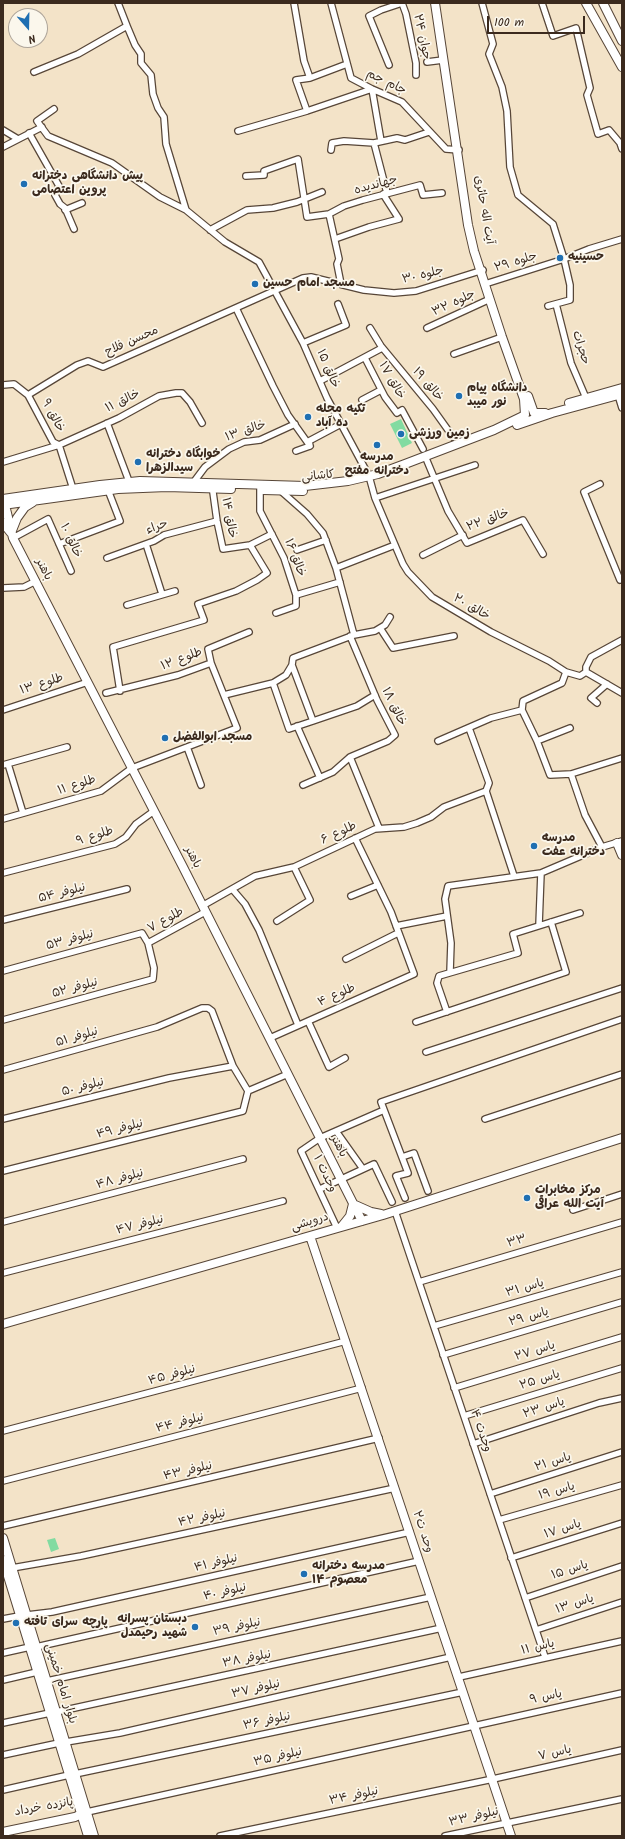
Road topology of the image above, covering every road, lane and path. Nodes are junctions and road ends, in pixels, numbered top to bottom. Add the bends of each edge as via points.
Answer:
1 (118, 3) edge
2 (294, 3) edge
3 (331, 3) edge
4 (402, 3) edge
5 (435, 3) edge
6 (441, 3) edge
7 (482, 3) edge
8 (542, 3) edge
9 (586, 3) edge
10 (603, 3) edge
11 (127, 26) junction
12 (622, 41) edge
13 (443, 60) junction
14 (427, 62) dead end
15 (347, 64) junction
16 (389, 65) dead end
17 (622, 67) edge
18 (34, 72) dead end
19 (416, 75) dead end
20 (310, 78) junction
21 (372, 89) junction
22 (54, 109) dead end
23 (307, 111) junction
24 (42, 127) junction
25 (3, 130) edge
26 (238, 131) dead end
27 (429, 132) junction
28 (29, 133) junction
29 (18, 139) junction
30 (381, 141) junction
31 (621, 142) edge
32 (374, 143) junction
33 (3, 147) edge
34 (622, 149) edge
35 (331, 150) dead end
36 (459, 150) junction
37 (246, 176) dead end
38 (322, 192) dead end
39 (385, 193) junction
40 (442, 193) dead end
41 (303, 198) junction
42 (82, 203) dead end
43 (65, 210) junction
44 (186, 210) junction
45 (329, 214) junction
46 (74, 229) dead end
47 (210, 230) junction
48 (335, 239) junction
49 (622, 239) edge
50 (564, 259) junction
51 (482, 270) junction
52 (486, 283) junction
53 (342, 284) junction
54 (275, 292) junction
55 (490, 299) junction
56 (338, 304) dead end
57 (556, 304) junction
58 (548, 306) dead end
59 (236, 308) junction
60 (370, 328) dead end
61 (427, 328) dead end
62 (502, 337) junction
63 (304, 343) junction
64 (382, 347) junction
65 (454, 354) dead end
66 (365, 358) junction
67 (320, 381) junction
68 (3, 385) edge
69 (622, 388) edge
70 (381, 390) junction
71 (28, 395) junction
72 (620, 395) edge
73 (586, 398) junction
74 (362, 400) dead end
75 (622, 408) edge
76 (534, 413) junction
77 (552, 413) junction
78 (523, 418) junction
79 (106, 422) junction
80 (202, 423) dead end
81 (295, 424) junction
82 (340, 424) junction
83 (515, 426) junction
84 (453, 437) dead end
85 (59, 445) junction
86 (310, 446) junction
87 (296, 451) dead end
88 (425, 455) junction
89 (3, 462) edge
90 (475, 465) dead end
91 (369, 479) junction
92 (434, 480) junction
93 (192, 483) junction
94 (600, 484) dead end
95 (130, 485) junction
96 (212, 486) junction
97 (260, 488) junction
98 (282, 488) junction
99 (108, 490) junction
100 (74, 491) junction
101 (45, 493) junction
102 (375, 498) junction
103 (35, 500) junction
104 (4, 503) edge
105 (217, 521) junction
106 (3, 523) edge
107 (272, 534) junction
108 (12, 535) junction
109 (462, 535) junction
110 (326, 540) junction
111 (59, 544) junction
112 (146, 544) junction
113 (250, 545) junction
114 (395, 545) junction
115 (297, 550) dead end
116 (543, 554) dead end
117 (423, 555) dead end
118 (107, 558) dead end
119 (336, 568) junction
120 (71, 571) dead end
121 (622, 579) edge
122 (36, 581) junction
123 (340, 582) junction
124 (3, 588) edge
125 (175, 591) dead end
126 (162, 594) junction
127 (296, 595) junction
128 (127, 605) dead end
129 (276, 613) dead end
130 (390, 617) dead end
131 (380, 628) junction
132 (249, 632) dead end
133 (352, 635) junction
134 (454, 636) dead end
135 (622, 640) edge
136 (211, 663) junction
137 (292, 665) junction
138 (566, 672) junction
139 (586, 672) junction
140 (88, 682) junction
141 (273, 683) junction
142 (607, 684) junction
143 (120, 691) junction
144 (106, 693) dead end
145 (622, 693) edge
146 (224, 695) junction
147 (375, 695) junction
148 (597, 703) dead end
149 (3, 710) edge
150 (522, 710) junction
151 (313, 721) junction
152 (297, 726) junction
153 (469, 728) junction
154 (570, 728) dead end
155 (438, 741) dead end
156 (537, 741) junction
157 (67, 747) dead end
158 (187, 747) junction
159 (350, 757) junction
160 (622, 758) edge
161 (6, 764) edge
162 (132, 768) junction
163 (571, 774) junction
164 (320, 778) junction
165 (201, 785) dead end
166 (304, 785) dead end
167 (486, 791) junction
168 (154, 811) junction
169 (23, 813) junction
170 (3, 819) edge
171 (379, 828) junction
172 (355, 838) junction
173 (620, 842) edge
174 (602, 848) junction
175 (622, 856) edge
176 (294, 867) junction
177 (3, 873) edge
178 (541, 873) junction
179 (514, 876) junction
180 (378, 885) junction
181 (127, 889) dead end
182 (233, 890) junction
183 (351, 896) dead end
184 (204, 909) junction
185 (580, 912) dead end
186 (447, 916) junction
187 (3, 920) edge
188 (277, 921) dead end
189 (551, 922) junction
190 (539, 925) junction
191 (396, 926) junction
192 (142, 933) joint
193 (398, 933) junction
194 (148, 943) junction
195 (346, 959) dead end
196 (3, 970) edge
197 (450, 972) junction
198 (622, 988) edge
199 (447, 1012) junction
200 (622, 1019) edge
201 (3, 1020) edge
202 (308, 1021) junction
203 (416, 1022) dead end
204 (298, 1025) junction
205 (270, 1038) junction
206 (426, 1052) dead end
207 (345, 1058) dead end
208 (233, 1066) junction
209 (3, 1070) edge
210 (288, 1074) junction
211 (622, 1074) edge
212 (248, 1091) junction
213 (384, 1110) junction
214 (3, 1119) edge
215 (485, 1119) dead end
216 (336, 1131) junction
217 (320, 1138) junction
218 (622, 1138) edge
219 (402, 1157) junction
220 (242, 1159) dead end
221 (363, 1169) junction
222 (3, 1171) edge
223 (341, 1178) junction
224 (320, 1189) junction
225 (428, 1191) dead end
226 (622, 1194) edge
227 (405, 1198) dead end
228 (283, 1200) dead end
229 (392, 1202) dead end
230 (353, 1204) junction
231 (573, 1210) dead end
232 (395, 1211) junction
233 (384, 1215) junction
234 (362, 1221) junction
235 (3, 1222) edge
236 (622, 1222) edge
237 (339, 1227) junction
238 (310, 1236) junction
239 (622, 1272) edge
240 (3, 1273) edge
241 (419, 1282) junction
242 (622, 1302) edge
243 (3, 1324) edge
244 (434, 1326) junction
245 (622, 1337) edge
246 (346, 1341) junction
247 (443, 1355) junction
248 (622, 1368) edge
249 (362, 1388) junction
250 (454, 1388) junction
251 (622, 1398) edge
252 (464, 1416) junction
253 (3, 1431) edge
254 (379, 1438) junction
255 (473, 1444) junction
256 (622, 1452) edge
257 (3, 1481) edge
258 (622, 1485) edge
259 (395, 1488) junction
260 (490, 1494) junction
261 (499, 1520) junction
262 (622, 1523) edge
263 (3, 1526) edge
264 (410, 1532) junction
265 (3, 1538) edge
266 (511, 1558) junction
267 (3, 1560) edge
268 (419, 1561) junction
269 (622, 1566) edge
270 (7, 1570) edge
271 (431, 1597) junction
272 (525, 1598) junction
273 (622, 1602) edge
274 (23, 1616) junction
275 (3, 1619) edge
276 (442, 1628) junction
277 (536, 1630) junction
278 (622, 1641) edge
279 (33, 1647) junction
280 (3, 1653) edge
281 (451, 1657) junction
282 (545, 1657) junction
283 (38, 1672) junction
284 (459, 1677) junction
285 (3, 1680) edge
286 (47, 1681) junction
287 (463, 1692) junction
288 (622, 1693) edge
289 (53, 1712) junction
290 (3, 1723) edge
291 (474, 1726) junction
292 (62, 1743) junction
293 (622, 1750) edge
294 (3, 1755) edge
295 (72, 1775) junction
296 (493, 1780) junction
297 (3, 1790) edge
298 (622, 1798) edge
299 (84, 1813) junction
300 (507, 1822) junction
301 (3, 1828) edge
302 (3, 1832) edge
303 (88, 1836) edge
304 (94, 1836) edge
305 (220, 1836) edge
306 (446, 1836) edge
307 (511, 1836) edge

1 - 11 street
2 - 20 street via 304,61
3 - 15 street, جام جم
4 - 16 street via 369,16
4 - 19 street, جوان ۲۴ via 416,63
5 - 13 street, آیت اله حائری
6 - 36 street, آیت اله حائری
7 - 50 street via 493,44 489,54 502,87 507,111 510,167 518,195 553,224
8 - 31 street via 553,36 576,28 590,88 587,95 598,134 609,130
9 - 17 street
10 - 12 street
11 - 18 street via 78,54
11 - 44 street via 141,54 141,63 151,75 153,94 164,117 166,144
13 - 14 street
13 - 36 street, آیت اله حائری
15 - 20 street
15 - 21 street, جام جم via 351,78
20 - 23 street via 296,80
21 - 23 street
21 - 27 street, جام جم via 402,102
21 - 30 street
22 - 24 street via 37,121
23 - 26 street
24 - 28 street
24 - 44 street, خالق ۱۵ via 48,136 112,163 160,197
25 - 29 street
27 - 30 street via 405,140 397,138
27 - 36 street, جام جم via 446,149
28 - 29 street
28 - 43 street via 59,186 55,195
29 - 33 street
30 - 32 street
31 - 34 street
32 - 35 street via 344,141 332,143
32 - 39 street
36 - 51 street, آیت اله حائری
37 - 41 street, جهاندیده via 264,175 264,171 298,159
38 - 41 street
39 - 40 street, جهاندیده via 420,185 423,195
39 - 45 street, جهاندیده via 344,206
39 - 48 street via 399,219
41 - 45 street, جهاندیده via 307,217
41 - 47 street via 273,208 247,210
42 - 43 street
43 - 46 street
44 - 47 street, خالق ۱۵
45 - 48 street
47 - 54 street, خالق ۱۵ via 259,262
48 - 53 street
49 - 50 street, جلوه ۲۹
50 - 52 street, جلوه ۲۹
50 - 57 street via 570,285 570,300
51 - 52 street, آیت اله حائری
51 - 53 street, جلوه ۳۰ via 416,291 394,293 364,290
52 - 55 street, آیت اله حائری
52 - 76 street, آیت اله حائری
53 - 54 street, جلوه ۳۰ via 307,277
54 - 59 street, محسن فلاح
54 - 63 street, خالق ۱۵
55 - 61 street, جلوه ۳۲
55 - 62 street, آیت اله حائری
56 - 63 street via 346,325
57 - 58 street
57 - 73 street, حجرات via 571,362
59 - 71 street, محسن فلاح via 103,367 88,362 77,366
59 - 81 street via 273,386
60 - 64 street, خالق ۱۹
62 - 65 street
62 - 78 street, آیت اله حائری via 524,399 526,411
63 - 67 street, خالق ۱۵
64 - 66 street
64 - 84 street, خالق ۱۹
66 - 67 street
66 - 70 street, خالق ۱۷
67 - 82 street, خالق ۱۵
68 - 71 street via 14,384
69 - 73 street, کاشانی
70 - 74 street
70 - 88 street, خالق ۱۷ via 397,413 402,410
71 - 85 street, خالق ۹ via 53,442
72 - 75 street
72 - 77 street, کاشانی
73 - 76 street, کاشانی
76 - 77 street
76 - 78 street, کاشانی
77 - 83 street, کاشانی
78 - 83 street
78 - 88 street, کاشانی
79 - 80 street, خالق ۱۱ via 133,411 159,396 176,392 182,393 188,400
79 - 85 street, خالق ۹
79 - 95 street, خالق ۱۱
81 - 86 street
81 - 93 street, خالق ۱۳ via 260,440 244,442 229,449 205,467
82 - 86 street via 309,441
82 - 91 street, خالق ۱۵
83 - 88 street, کاشانی
85 - 89 street
85 - 100 street, خالق ۹
86 - 87 street
88 - 91 street, کاشانی
88 - 92 street, خالق ۲۲
90 - 92 street
91 - 98 street, کاشانی via 329,489
91 - 102 street, خالق ۲۰
92 - 102 street
92 - 109 street, خالق ۲۲
93 - 95 street, کاشانی
93 - 96 street, کاشانی
94 - 121 street via 584,492 620,580
95 - 96 street, کاشانی
95 - 99 street, کاشانی
95 - 100 street, کاشانی
96 - 97 street, کاشانی
96 - 105 street, خالق ۱۴
97 - 98 street, کاشانی
97 - 107 street, خالق ۱۶ via 260,511
98 - 110 street, خالق ۱۸ via 307,514
99 - 100 street, کاشانی
99 - 111 street via 120,521
100 - 101 street, کاشانی
100 - 103 street, کاشانی
101 - 103 street
101 - 104 street, کاشانی
102 - 114 street, خالق ۲۰
103 - 104 street, کاشانی
103 - 108 street via 25,507 17,518
104 - 108 street, باهنر
105 - 112 street, حراء via 164,535
105 - 113 street, خالق ۱۴ via 223,549
106 - 108 street
107 - 113 street
107 - 127 street, خالق ۱۶ via 284,558
108 - 111 street, خالق ۱۰ via 48,519
108 - 122 street, باهنر
109 - 116 street, خالق ۲۲ via 467,543 523,520
109 - 117 street
110 - 115 street
110 - 119 street, خالق ۱۸
111 - 120 street, خالق ۱۰
112 - 118 street, حراء
112 - 126 street
113 - 143 street via 267,573 236,590 198,604 204,620 112,647
114 - 119 street
114 - 138 street, خالق ۲۰ via 408,572 438,602
119 - 123 street, خالق ۱۸
122 - 124 street via 24,587
122 - 140 street, باهنر
123 - 127 street, خالق ۱۶
123 - 133 street, خالق ۱۸
125 - 126 street
126 - 128 street
127 - 129 street via 296,606
130 - 131 street
131 - 133 street
131 - 134 street via 392,648
132 - 136 street, طلوع ۱۲ via 208,649
133 - 137 street via 293,658
133 - 147 street, خالق ۱۸
135 - 139 street via 591,657
136 - 143 street, طلوع ۱۲
136 - 146 street
137 - 141 street via 286,675
137 - 151 street
138 - 139 street, خالق ۲۰ via 580,676
138 - 150 street via 562,683 523,701
139 - 142 street
140 - 149 street, طلوع ۱۳
140 - 162 street, باهنر
141 - 146 street
141 - 152 street via 289,729
142 - 145 street
142 - 148 street via 591,698
143 - 144 street, طلوع ۱۲
146 - 158 street, طلوع ۱۱ via 237,728
147 - 151 street via 357,706
147 - 159 street, خالق ۱۸ via 395,735 388,741
150 - 153 street via 491,718
150 - 156 street
151 - 152 street
152 - 164 street
153 - 155 street
153 - 167 street via 489,782
154 - 156 street
156 - 163 street via 550,775
157 - 161 street
158 - 162 street, طلوع ۱۱
158 - 165 street
159 - 164 street, خالق ۱۸ via 334,772
159 - 171 street
160 - 163 street
161 - 169 street
162 - 168 street, باهنر
162 - 169 street, طلوع ۱۱ via 101,791
163 - 174 street via 586,815
164 - 166 street, خالق ۱۸
167 - 171 street, طلوع ۶ via 444,807 417,823 404,827
167 - 179 street
168 - 177 street, طلوع ۹ via 115,844
168 - 184 street, باهنر
169 - 170 street, طلوع ۱۱
171 - 172 street, طلوع ۶
172 - 176 street, طلوع ۶
172 - 180 street
173 - 174 street
173 - 175 street
174 - 178 street
176 - 182 street, طلوع ۶ via 256,876
176 - 188 street via 310,900
178 - 179 street
178 - 190 street
179 - 186 street via 448,886 445,899
180 - 183 street
180 - 191 street
181 - 187 street, نیلوفر ۵۴
182 - 184 street, طلوع ۶
182 - 204 street via 245,904 259,930
184 - 194 street, طلوع ۷
184 - 205 street, باهنر
185 - 189 street
186 - 191 street
186 - 197 street via 451,942
189 - 190 street
189 - 199 street via 566,972
190 - 197 street via 513,934 518,953
191 - 193 street
192 - 194 street, طلوع ۷
192 - 196 street, نیلوفر ۵۳
193 - 195 street
193 - 202 street, طلوع ۴ via 414,974
194 - 201 street, نیلوفر ۵۲ via 154,968 153,979
197 - 199 street via 439,976 437,983
198 - 206 street
199 - 203 street
200 - 213 street via 381,1102
202 - 204 street, طلوع ۴
202 - 207 street via 329,1066
204 - 205 street, طلوع ۴
205 - 210 street, باهنر
208 - 209 street, نیلوفر ۵۱ via 212,1011 202,1008 157,1027
208 - 212 street
208 - 214 street, نیلوفر ۵۰ via 169,1078
210 - 212 street
210 - 217 street, باهنر
211 - 215 street
212 - 222 street, نیلوفر ۴۹ via 243,1111
213 - 216 street
213 - 219 street
216 - 217 street
216 - 221 street
217 - 223 street, باهنر
217 - 224 street, وحدت ۱ via 301,1151
218 - 232 street, درویشی
219 - 225 street via 414,1153
219 - 227 street via 408,1173 396,1176
220 - 235 street, نیلوفر ۴۸
221 - 223 street
221 - 229 street via 374,1164
223 - 224 street
223 - 230 street, باهنر
224 - 237 street, وحدت ۱
226 - 231 street
228 - 240 street, نیلوفر ۴۷
230 - 233 street
230 - 234 street, باهنر
230 - 237 street via 350,1216
232 - 233 street, درویشی
232 - 241 street, وحدت ۴
233 - 234 street, درویشی
234 - 237 street, درویشی
236 - 241 street, ۳۳
237 - 238 street, درویشی
238 - 243 street, درویشی
238 - 246 street, وحد ت۲
239 - 244 street, یاس ۳۱
241 - 244 street, وحدت ۴
242 - 247 street, یاس ۲۹
244 - 247 street, وحدت ۴
245 - 250 street, یاس ۲۷
246 - 249 street, وحد ت۲
246 - 253 street, نیلوفر ۴۵
247 - 250 street, وحدت ۴
248 - 252 street, یاس ۲۵
249 - 254 street, وحد ت۲
249 - 257 street, نیلوفر ۴۴
250 - 252 street, وحدت ۴
251 - 255 street, یاس ۲۳ via 598,1403
252 - 255 street, وحدت ۴
254 - 259 street, وحد ت۲
254 - 263 street, نیلوفر ۴۳
255 - 260 street, وحدت ۴
256 - 260 street, یاس ۲۱
258 - 261 street, یاس ۱۹
259 - 264 street, وحد ت۲
259 - 270 street, نیلوفر ۴۲
260 - 261 street, وحدت ۴
261 - 266 street, وحدت ۴
262 - 266 street, یاس ۱۷
264 - 268 street, وحد ت۲
264 - 274 street, نیلوفر ۴۱
265 - 270 street, بلوار امام خمینی
266 - 272 street, وحدت ۴
267 - 270 street, بلوار امام خمینی
268 - 271 street, وحد ت۲
268 - 279 street, نیلوفر ۴۰
269 - 272 street, یاس ۱۵
270 - 274 street, بلوار امام خمینی
271 - 276 street, وحد ت۲
271 - 286 street, نیلوفر ۳۹
272 - 277 street, وحدت ۴
273 - 277 street, یاس ۱۳
274 - 275 street, نیلوفر ۴۱
274 - 279 street, بلوار امام خمینی
276 - 281 street, وحد ت۲
276 - 289 street, نیلوفر ۳۸
277 - 282 street, وحدت ۴
278 - 282 street, یاس ۱۱
279 - 280 street, نیلوفر ۴۰
279 - 283 street, بلوار امام خمینی
279 - 286 street, بلوار امام خمینی
281 - 284 street, وحد ت۲
281 - 292 street, نیلوفر ۳۷ via 120,1733
282 - 284 street, یاس ۱۱
283 - 285 street
283 - 289 street, بلوار امام خمینی
284 - 287 street, وحد ت۲
286 - 289 street, بلوار امام خمینی
287 - 291 street, وحد ت۲
287 - 295 street, نیلوفر ۳۶
288 - 291 street, یاس ۹
289 - 290 street, نیلوفر ۳۸
289 - 292 street, بلوار امام خمینی
291 - 296 street, وحد ت۲
291 - 299 street, نیلوفر ۳۵
292 - 294 street, نیلوفر ۳۷
292 - 295 street, بلوار امام خمینی
293 - 296 street, یاس ۷
295 - 297 street, نیلوفر ۳۶
295 - 299 street, بلوار امام خمینی
296 - 300 street, وحد ت۲
296 - 305 street, نیلوفر ۳۴
298 - 300 street, نیلوفر ۳۳
299 - 301 street, پانزده خرداد
299 - 302 street, پانزده خرداد
299 - 303 street, بلوار امام خمینی
299 - 304 street, بلوار امام خمینی
300 - 306 street, نیلوفر ۳۳
300 - 307 street, وحد ت۲

